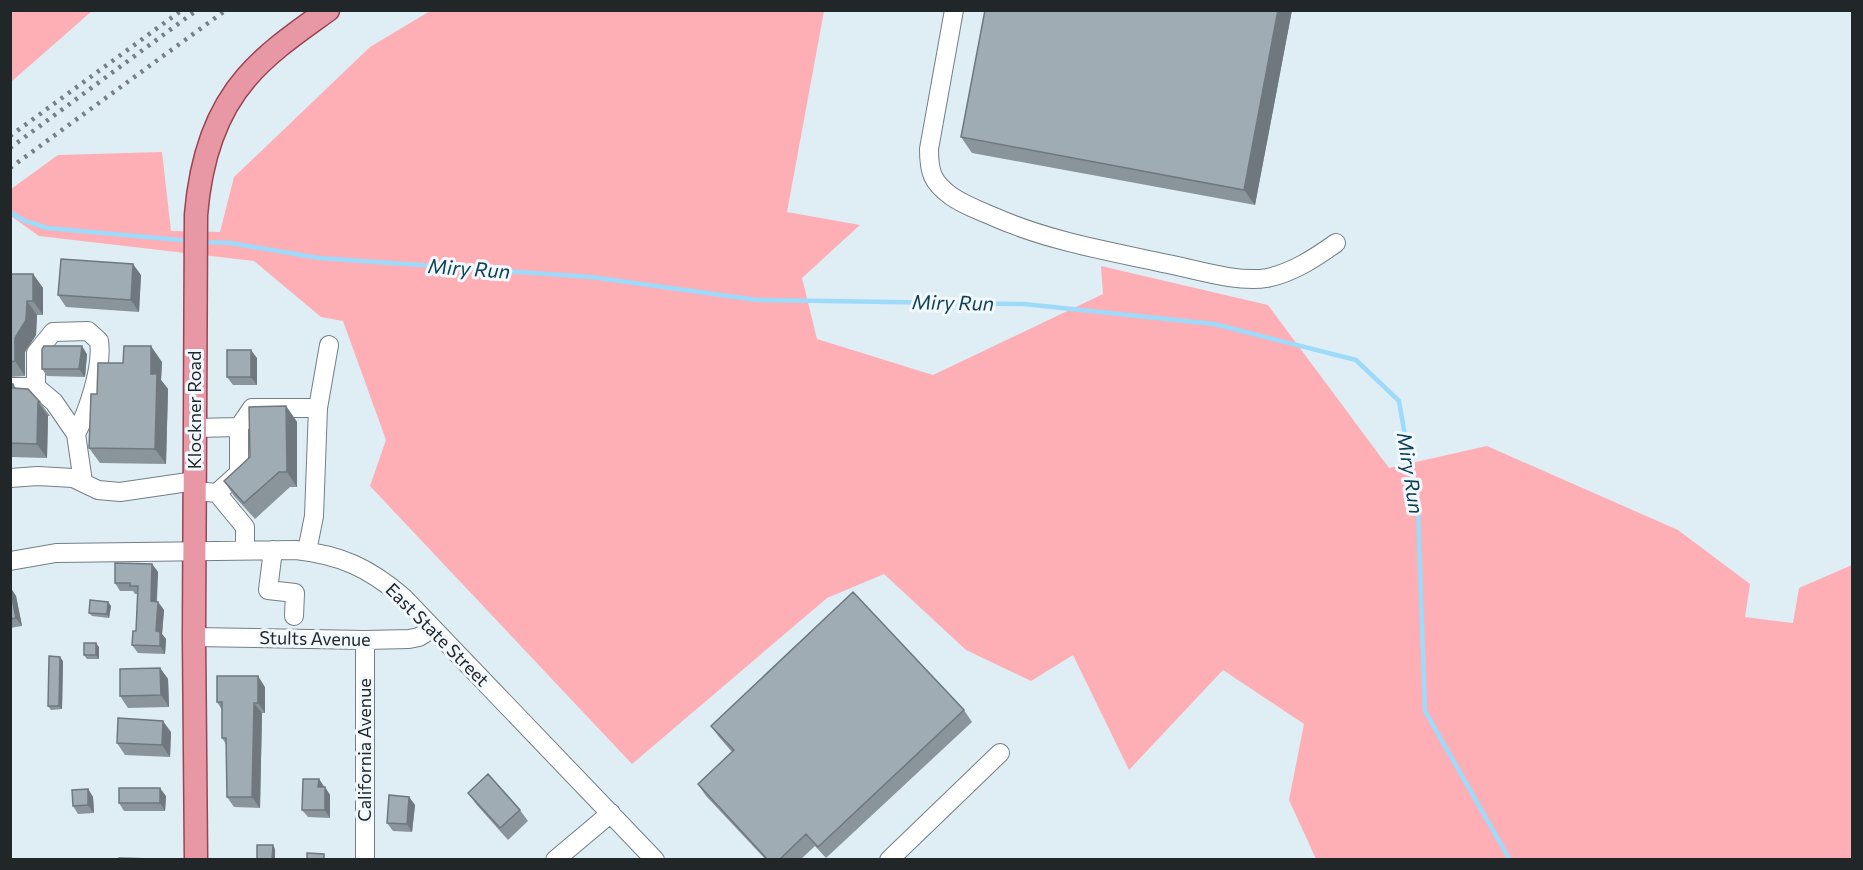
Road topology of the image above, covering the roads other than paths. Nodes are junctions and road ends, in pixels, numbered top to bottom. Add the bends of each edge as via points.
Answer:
1 (328, 10) edge
2 (954, 10) edge
3 (1336, 243) dead end
4 (329, 345) dead end
5 (10, 387) edge
6 (36, 387) junction
7 (318, 408) junction
8 (239, 427) junction
9 (195, 428) junction
10 (76, 434) junction
11 (10, 478) edge
12 (82, 482) junction
13 (195, 486) junction
14 (217, 493) junction
15 (245, 550) junction
16 (273, 550) junction
17 (195, 551) junction
18 (307, 551) junction
19 (10, 561) edge
20 (294, 616) dead end
21 (434, 628) junction
22 (194, 637) junction
23 (365, 640) junction
24 (1000, 753) dead end
25 (611, 813) junction
26 (196, 860) edge
27 (365, 860) edge
28 (555, 860) edge
29 (655, 860) edge
30 (889, 860) edge

1 - 9 main road, Klockner Road via 252,71 214,130 205,156 196,215
2 - 3 street via 929,169 935,181 959,201 1062,242 1244,278 1266,278 1292,270
4 - 7 street
5 - 6 street
6 - 10 street via 54,402
6 - 10 street via 36,353 53,332 88,331 99,341 98,365 84,419
7 - 8 street via 252,408
7 - 18 street via 314,516
8 - 9 street
8 - 14 street via 239,473
9 - 13 main road, Klockner Road
10 - 12 street
11 - 12 street via 60,476
12 - 13 street via 98,490 120,492
13 - 14 street
13 - 17 main road, Klockner Road
14 - 15 street via 245,527
15 - 16 street, East State Street
15 - 17 street, East State Street
16 - 18 street, East State Street
16 - 20 street via 268,590 295,593
17 - 19 street, East State Street via 56,553
17 - 22 main road, Klockner Road
18 - 21 street, East State Street via 342,559 383,580
21 - 23 street, Stults Avenue via 409,639
21 - 25 street, East State Street
22 - 23 street, Stults Avenue
22 - 26 main road, Klockner Road
23 - 27 street, California Avenue
24 - 30 street
25 - 28 street
25 - 29 street, East State Street

